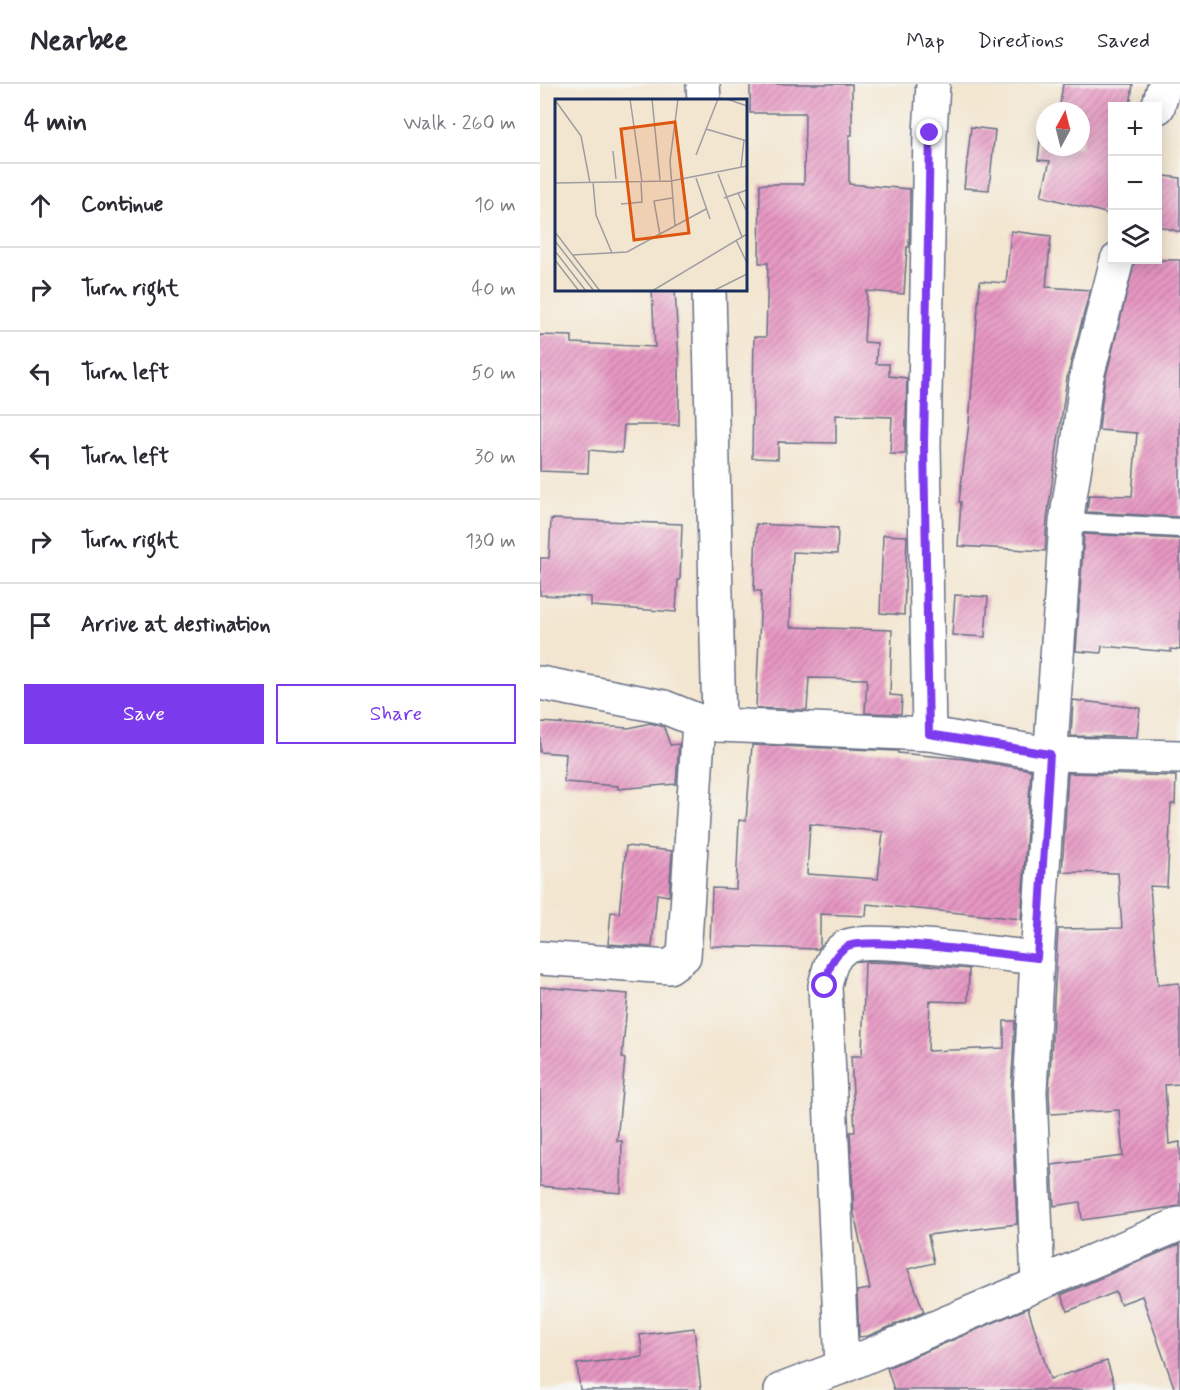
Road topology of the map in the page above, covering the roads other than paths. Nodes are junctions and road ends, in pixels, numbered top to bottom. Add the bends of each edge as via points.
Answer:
1 (933, 84) edge
2 (1165, 84) edge
3 (1160, 102) edge
4 (1116, 264) edge
5 (708, 291) edge
6 (1066, 522) junction
7 (1180, 528) edge
8 (540, 683) edge
9 (709, 723) junction
10 (929, 734) junction
11 (1050, 754) junction
12 (1180, 757) edge
13 (540, 958) edge
14 (1037, 958) junction
15 (1180, 1224) edge
16 (1038, 1283) junction
17 (842, 1367) junction
18 (781, 1390) edge

1 - 10 street via 924,445
2 - 3 street
4 - 6 street via 1086,380
5 - 9 street
6 - 7 lane
6 - 11 street
8 - 9 street via 664,707
9 - 10 street
9 - 13 street via 684,956 669,967
10 - 11 street
11 - 12 street
11 - 14 street
14 - 16 street via 1030,1092
14 - 17 street via 876,942 847,945 830,961 825,986
15 - 16 street
16 - 17 street
17 - 18 street

